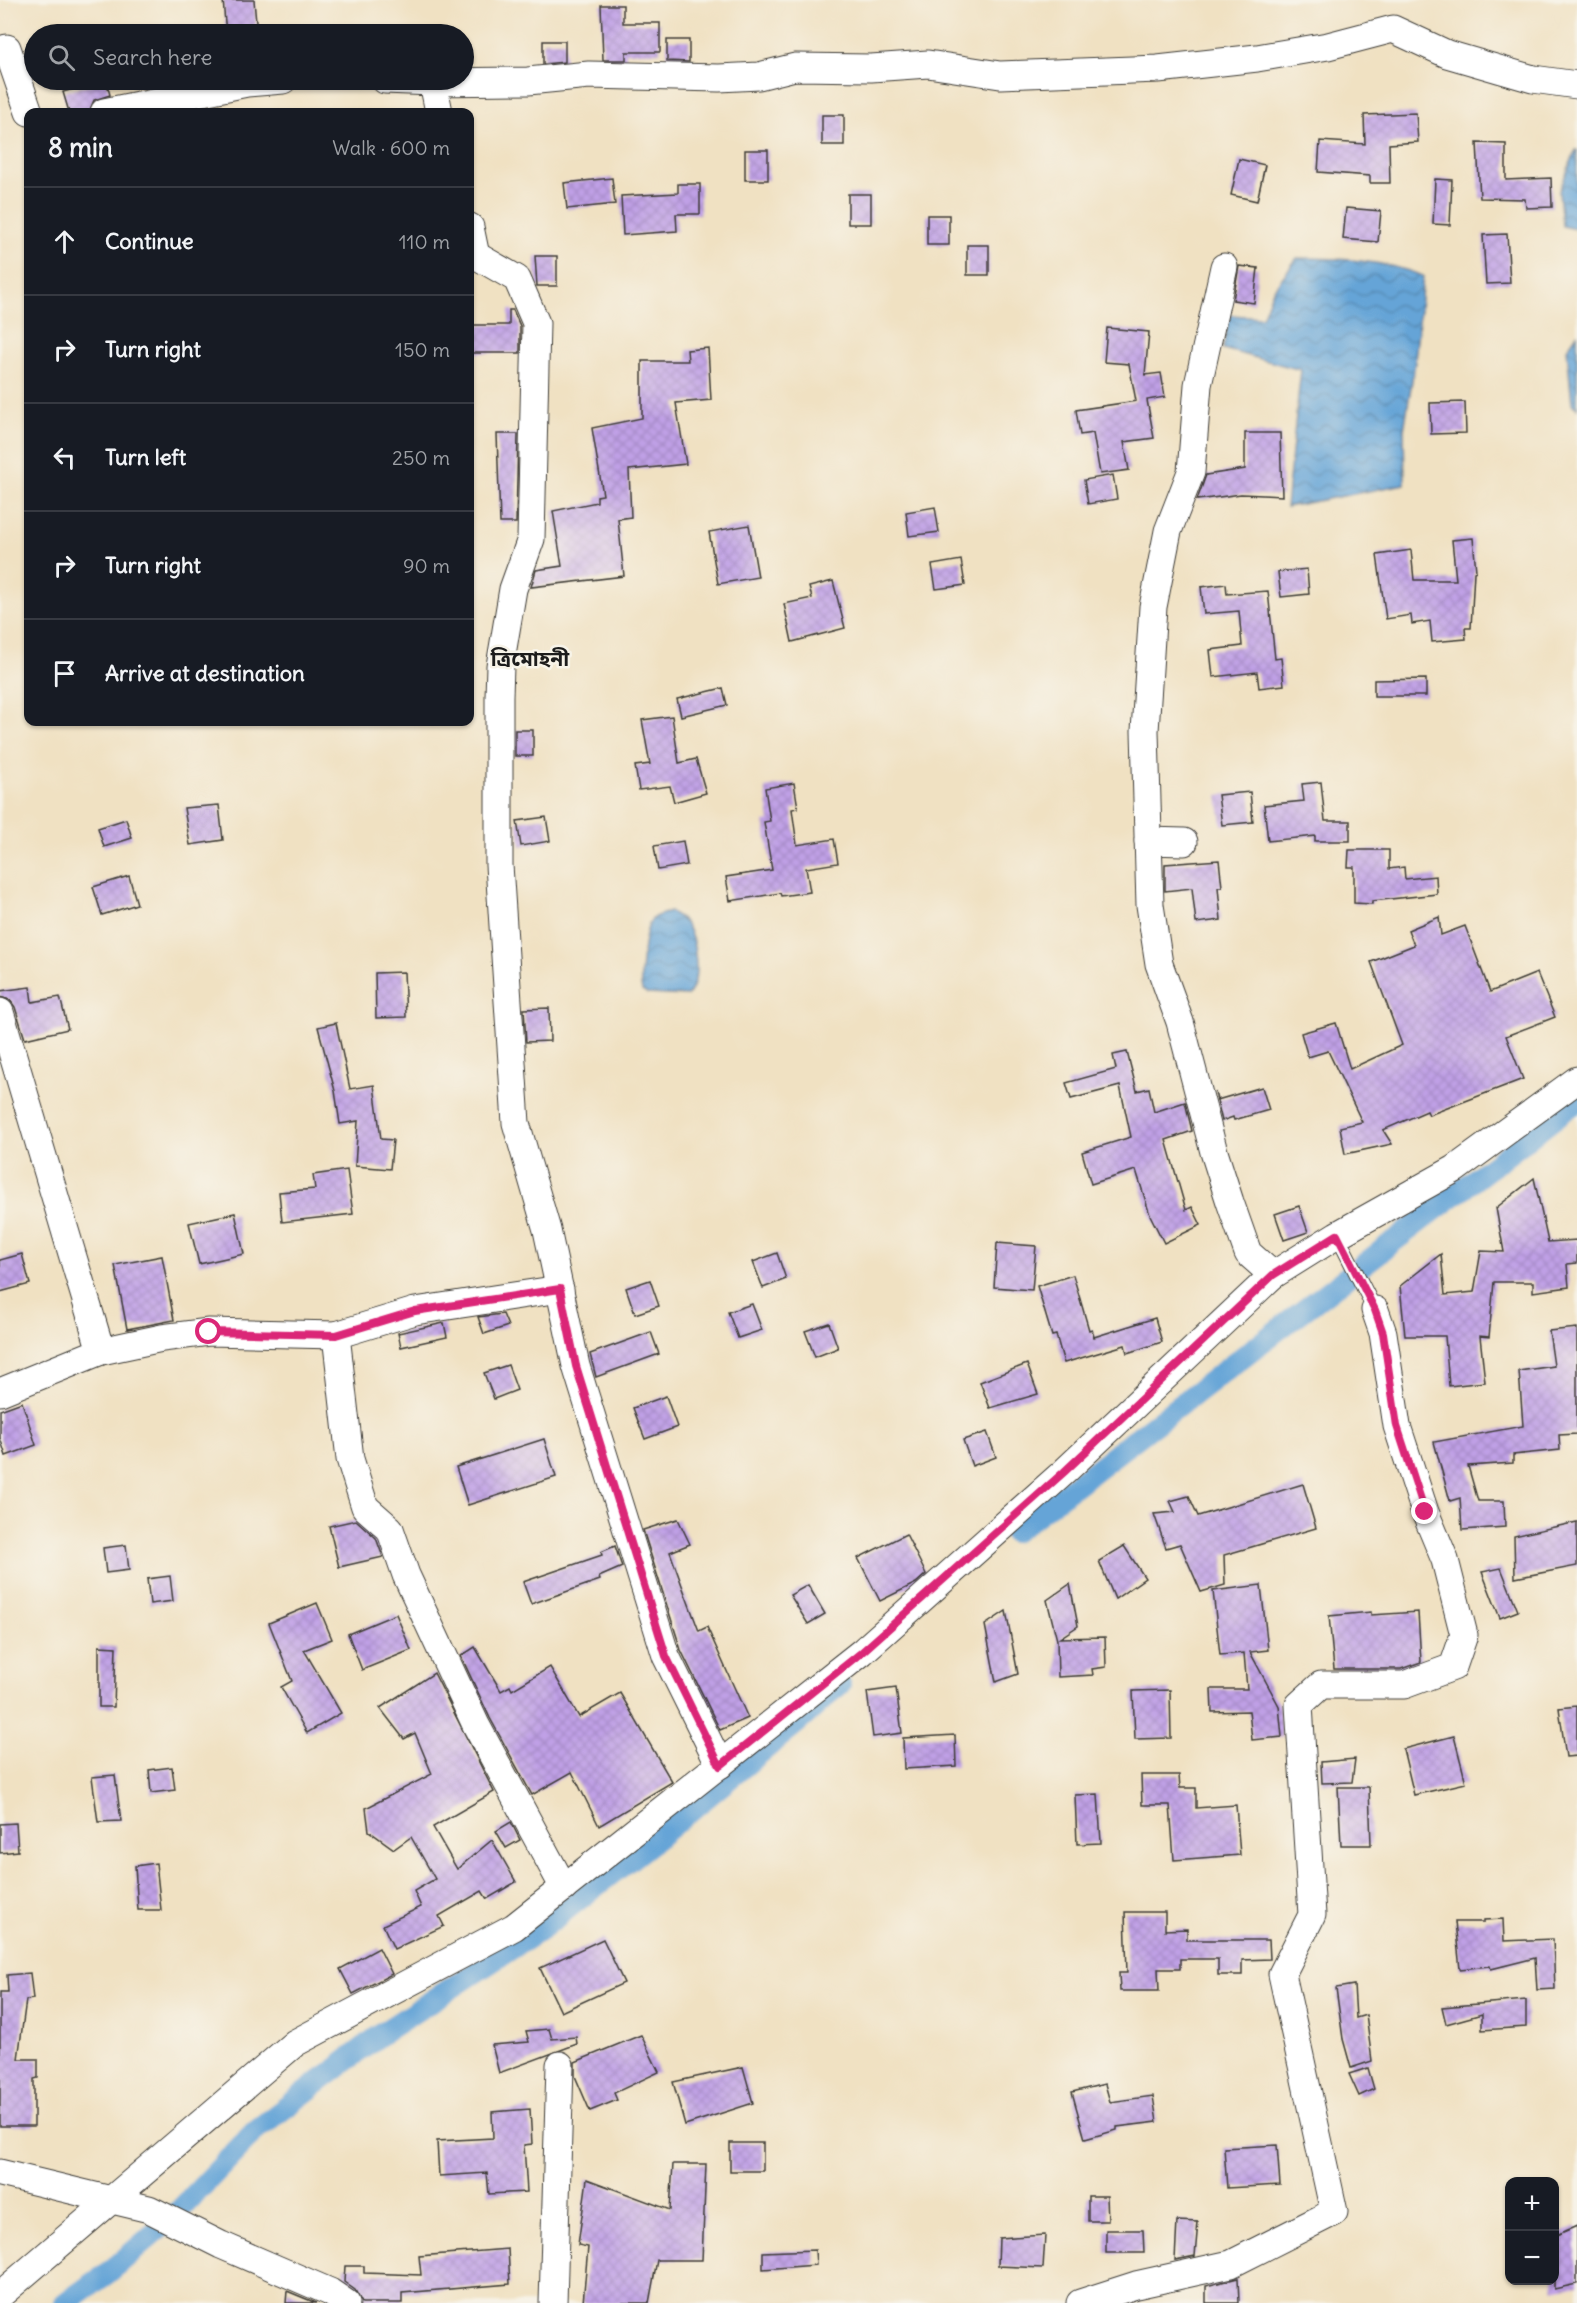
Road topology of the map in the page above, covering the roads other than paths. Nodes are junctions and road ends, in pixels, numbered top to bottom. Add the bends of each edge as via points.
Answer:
1 (0, 50) edge
2 (474, 82) edge
3 (1577, 85) edge
4 (212, 90) edge
5 (435, 90) edge
6 (28, 108) edge
7 (124, 108) edge
8 (438, 108) edge
9 (474, 255) edge
10 (1224, 267) dead end
11 (1148, 841) junction
12 (1184, 842) dead end
13 (0, 1012) edge
14 (5, 1047) edge
15 (1577, 1080) edge
16 (1341, 1243) junction
17 (1273, 1275) junction
18 (560, 1289) junction
19 (1375, 1310) joint
20 (336, 1335) junction
21 (101, 1352) junction
22 (0, 1392) edge
23 (720, 1766) junction
24 (564, 1887) junction
25 (560, 2065) dead end
26 (1, 2168) edge
27 (110, 2199) junction
28 (0, 2295) edge
29 (346, 2303) edge
30 (553, 2303) edge
31 (1080, 2303) edge

1 - 6 street via 7,48
2 - 3 street via 589,75 719,78 759,76 795,67 928,64 1000,75 1158,69 1328,46 1393,29 1448,54 1533,79
4 - 7 street
5 - 8 street
9 - 18 street via 517,279 536,323 531,538 513,589 500,666 497,782 516,1123
10 - 11 street via 1198,385 1191,472 1168,531 1153,607 1145,731
11 - 12 street
11 - 17 street via 1150,905 1159,964 1248,1253
13 - 14 street
14 - 21 street
15 - 16 street via 1455,1169
16 - 17 street
16 - 19 lane
17 - 23 street via 1064,1472 862,1652
18 - 20 street via 415,1311
18 - 23 street via 576,1366 666,1656
19 - 31 street via 1383,1333 1397,1426 1445,1560 1464,1635 1454,1667 1404,1685 1321,1684 1299,1705 1312,1915 1282,1974 1334,2212 1231,2264 1136,2285
20 - 21 street via 209,1332
20 - 24 street via 350,1459 365,1507 390,1529 406,1575 476,1725
21 - 22 street
23 - 24 street
24 - 27 street via 514,1927 295,2043
25 - 30 street
26 - 27 street
27 - 28 street
27 - 29 street via 149,2209 220,2245 330,2292

